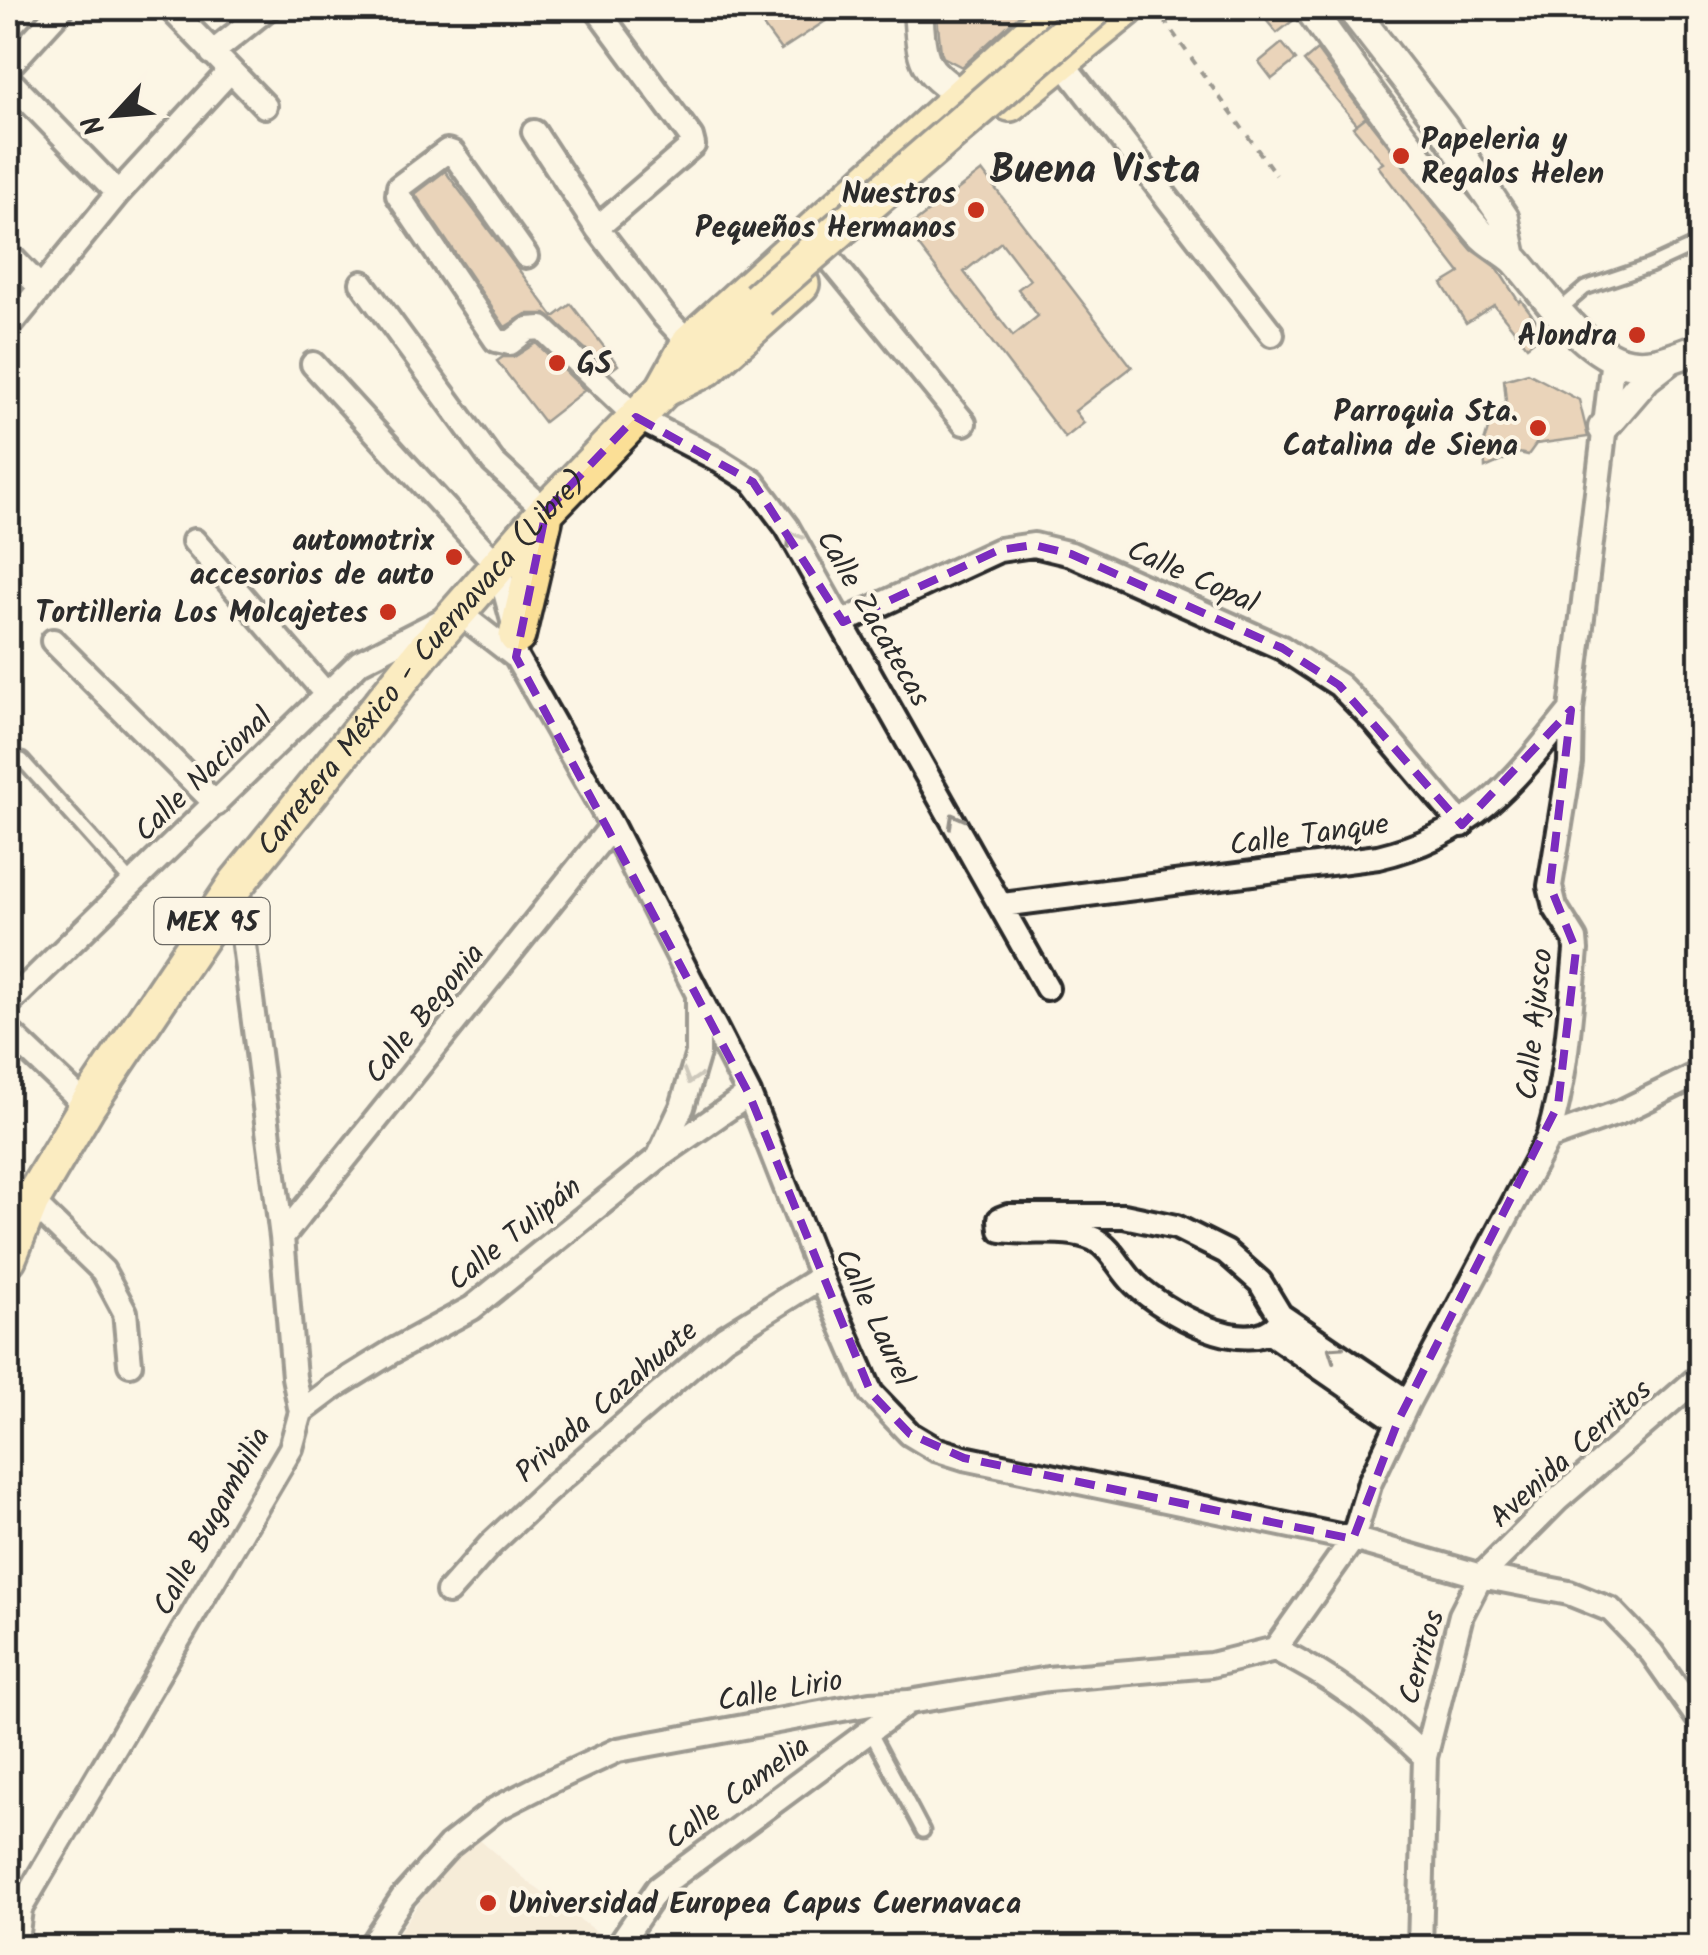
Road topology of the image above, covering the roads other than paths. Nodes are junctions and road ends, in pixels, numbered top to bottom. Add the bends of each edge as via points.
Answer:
1 (62, 8) edge
2 (170, 8) edge
3 (268, 8) edge
4 (596, 8) edge
5 (918, 8) edge
6 (1058, 8) edge
7 (1095, 8) edge
8 (1127, 8) edge
9 (1309, 8) edge
10 (1330, 8) edge
11 (1351, 8) edge
12 (212, 53) junction
13 (1061, 61) junction
14 (8, 68) edge
15 (230, 70) junction
16 (8, 80) edge
17 (962, 96) junction
18 (266, 106) dead end
19 (991, 118) junction
20 (534, 132) dead end
21 (118, 193) junction
22 (597, 228) junction
23 (1700, 243) edge
24 (8, 254) edge
25 (526, 256) dead end
26 (1512, 257) junction
27 (830, 258) junction
28 (362, 283) dead end
29 (39, 286) junction
30 (1557, 312) junction
31 (8, 328) edge
32 (1272, 334) dead end
33 (1700, 348) edge
34 (699, 355) junction
35 (1612, 358) junction
36 (1670, 359) junction
37 (313, 364) dead end
38 (636, 417) junction
39 (964, 423) dead end
40 (1603, 428) junction
41 (546, 511) junction
42 (194, 541) dead end
43 (498, 566) junction
44 (458, 612) junction
45 (843, 622) junction
46 (53, 640) dead end
47 (517, 646) junction
48 (327, 694) junction
49 (1570, 710) junction
50 (22, 760) dead end
51 (216, 804) junction
52 (1462, 824) junction
53 (612, 826) junction
54 (133, 884) junction
55 (236, 884) junction
56 (1003, 904) junction
57 (1048, 988) dead end
58 (698, 992) junction
59 (8, 1004) edge
60 (8, 1031) edge
61 (1700, 1073) edge
62 (749, 1094) junction
63 (87, 1106) junction
64 (1548, 1138) junction
65 (659, 1156) junction
66 (31, 1202) junction
67 (1124, 1216) junction
68 (282, 1236) junction
69 (1109, 1249) junction
70 (8, 1258) edge
71 (821, 1277) junction
72 (1275, 1324) junction
73 (130, 1364) dead end
74 (1700, 1376) edge
75 (302, 1412) junction
76 (1403, 1412) junction
77 (1354, 1538) junction
78 (1481, 1576) junction
79 (448, 1592) dead end
80 (1276, 1649) junction
81 (909, 1702) junction
82 (1700, 1721) edge
83 (870, 1733) junction
84 (1425, 1757) junction
85 (924, 1831) dead end
86 (14, 1909) edge
87 (14, 1948) edge
88 (369, 1948) edge
89 (617, 1948) edge
90 (1420, 1948) edge

1 - 14 street
2 - 12 street
3 - 12 street
4 - 22 street via 693,145
5 - 17 street via 920,54 934,76
6 - 17 main road, Carretera México - Cuernavaca (Libre) / MEX 95
7 - 34 main road, bridge
8 - 13 main road, Carretera México - Cuernavaca (Libre) / MEX 95
9 - 26 street via 1483,237
10 - 26 street
11 - 26 street via 1504,218
12 - 15 street
13 - 19 main road, Carretera México - Cuernavaca (Libre) / MEX 95
13 - 32 street
15 - 18 street
15 - 21 street
16 - 21 street
17 - 19 street
17 - 34 main road, Carretera México - Cuernavaca (Libre) / MEX 95
19 - 27 main road, Carretera México - Cuernavaca (Libre) / MEX 95
20 - 22 street
21 - 29 street
22 - 34 street
23 - 30 lane via 1585,288
24 - 29 street
25 - 38 street, Calle Zacatecas via 453,153 399,187 398,195 496,340 510,343 528,329 542,328
26 - 30 street
27 - 34 main road, Carretera México - Cuernavaca (Libre) / MEX 95
27 - 39 street
28 - 41 street via 494,462
29 - 31 street
30 - 35 street
33 - 36 street
34 - 38 main road, Carretera México - Cuernavaca (Libre) / MEX 95
35 - 36 street via 1647,365
35 - 40 street, Calle Ajusco
36 - 40 street
37 - 43 street
38 - 41 main road, Carretera México - Cuernavaca (Libre) / MEX 95
45 -> 38 street, Calle Zacatecas via 788,527 752,482
40 - 49 street, Calle Ajusco
41 - 43 main road, Carretera México - Cuernavaca (Libre) / MEX 95
41 - 47 main road
42 - 48 street
43 - 44 main road, Carretera México - Cuernavaca (Libre) / MEX 95
43 - 47 street, Calle Laurel
44 - 47 street, Calle Laurel
44 - 48 street, Calle Nacional via 360,662
44 - 55 main road, Carretera México - Cuernavaca (Libre) / MEX 95
45 - 52 street, Calle Copal via 999,550 1034,545 1071,554 1282,648 1339,685
56 -> 45 street, Calle Zacatecas
46 - 51 street
47 - 53 street, Calle Laurel
48 - 51 street, Calle Nacional
49 - 52 street, Calle Tanque via 1503,790
49 - 64 street, Calle Ajusco via 1570,763 1550,886 1576,950 1567,1048
50 - 54 lane
51 - 54 street, Calle Nacional
52 - 56 street, Calle Tanque via 1418,848 1378,857
53 - 58 street, Calle Laurel
53 - 68 street, Calle Begonia
54 - 59 street, Calle Nacional
55 - 63 main road, Carretera México - Cuernavaca (Libre) / MEX 95
55 - 68 street, Calle Bugambilia
56 - 57 street, Calle Zacatecas
58 - 62 street, Calle Laurel
58 -> 65 street, Calle Tulipán via 698,1053
60 - 63 street
61 - 64 street via 1624,1111
62 - 65 street, Calle Tulipán
62 - 71 street, Calle Laurel
63 - 66 main road, Carretera México - Cuernavaca (Libre) / MEX 95
64 - 76 street, Calle Ajusco
65 - 75 street, Calle Tulipán via 472,1308
66 - 70 main road, Carretera México - Cuernavaca (Libre) / MEX 95
66 - 73 street via 103,1271 126,1312
67 - 69 street via 1110,1226
67 - 69 street via 1008,1216 998,1224 1012,1232 1076,1234
67 - 72 street via 1176,1227 1226,1252 1260,1282
68 - 75 street, Calle Bugambilia
69 - 72 street via 1137,1287 1192,1323 1233,1335
71 - 77 street, Calle Laurel via 871,1393 910,1434 936,1449
71 - 79 street, Privada Cazahuate via 724,1338 540,1498
72 - 76 street
74 - 78 street, Avenida Cerritos
75 - 86 street, Calle Bugambilia via 291,1448
76 - 77 street, Calle Ajusco via 1370,1482
77 - 78 street, Calle Laurel
77 - 80 street, Calle Ajusco
78 - 82 street, Calle Laurel via 1568,1593 1612,1610
78 - 84 street, Cerritos via 1461,1616
80 - 81 street, Calle Lirio via 1210,1665 1048,1679
80 - 84 street via 1348,1688
81 - 83 street, Calle Camelia
81 - 88 street, Calle Lirio via 618,1750 546,1782 449,1846
83 - 85 lane
83 - 89 street, Calle Camelia via 658,1888
84 - 90 street, Cerritos
86 - 87 street

